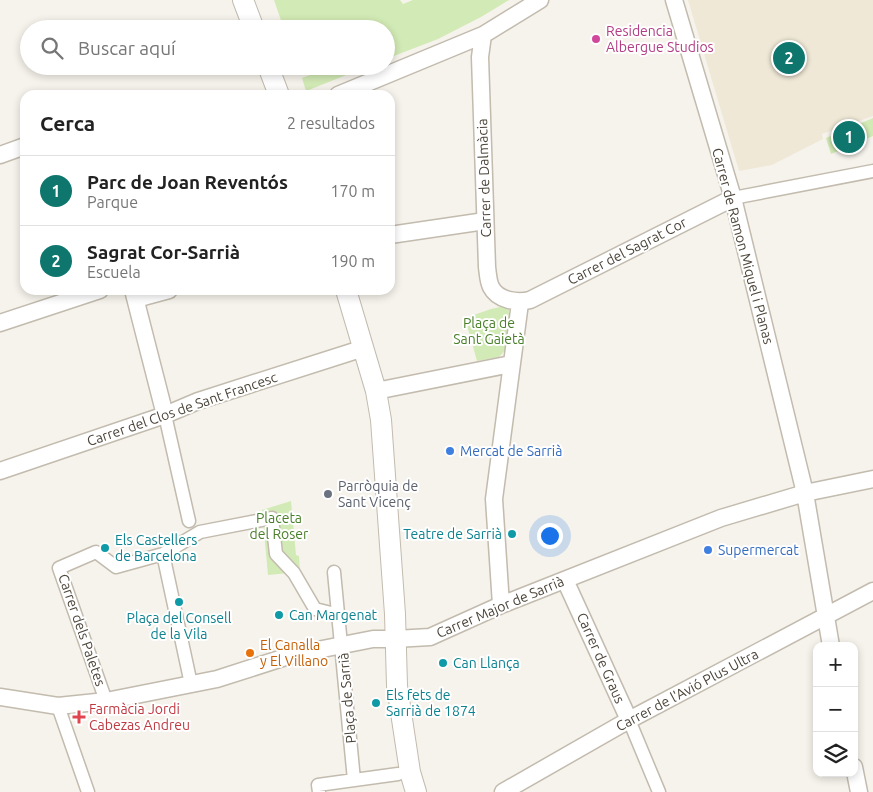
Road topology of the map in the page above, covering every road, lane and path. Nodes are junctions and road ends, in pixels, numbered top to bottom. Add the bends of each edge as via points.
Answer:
1 (243, 0) edge
2 (540, 0) edge
3 (674, 0) edge
4 (251, 20) edge
5 (483, 35) junction
6 (395, 71) edge
7 (386, 75) edge
8 (350, 90) edge
9 (20, 148) edge
10 (0, 154) edge
11 (873, 171) edge
12 (733, 198) junction
13 (485, 221) junction
14 (395, 234) edge
15 (85, 295) edge
16 (135, 295) edge
17 (348, 295) edge
18 (520, 303) junction
19 (0, 323) edge
20 (364, 348) junction
21 (511, 364) junction
22 (376, 390) junction
23 (165, 415) junction
24 (0, 471) edge
25 (873, 479) edge
26 (805, 493) junction
27 (189, 521) dead end
28 (163, 554) junction
29 (334, 572) dead end
30 (565, 580) junction
31 (873, 591) edge
32 (501, 605) junction
33 (339, 615) junction
34 (825, 616) junction
35 (395, 639) junction
36 (830, 642) edge
37 (342, 645) junction
38 (191, 684) junction
39 (0, 698) edge
40 (106, 701) junction
41 (58, 706) junction
42 (629, 720) junction
43 (404, 772) junction
44 (856, 777) edge
45 (354, 780) junction
46 (318, 788) edge
47 (88, 792) edge
48 (416, 792) edge
49 (503, 792) edge
50 (660, 792) edge
51 (859, 792) edge

1 - 4 street
2 - 5 street
3 - 12 street, Carrer de Ramon Miquel i Planas
5 - 6 street
5 - 13 street, Carrer de Dalmàcia via 480,57
7 - 8 street
9 - 10 street
11 - 12 street
12 - 18 street, Carrer del Sagrat Cor
12 - 26 street, Carrer de Ramon Miquel i Planas
13 - 14 street
13 - 18 street, Carrer de Dalmàcia via 490,285 496,293
15 - 19 street
16 - 23 street
17 - 20 street
18 - 21 street
20 - 22 street
20 - 23 street, Carrer del Clos de Sant Francesc via 198,401
21 - 22 street
21 - 32 street via 494,499
22 - 35 street via 381,420
23 - 24 street, Carrer del Clos de Sant Francesc
23 - 27 street
25 - 26 street, Carrer Major de Sarrià
26 - 30 street, Carrer Major de Sarrià via 721,518
26 - 34 street, Carrer de Ramon Miquel i Planas
28 - 33 street via 200,532 272,518 276,554 294,573 315,609
28 - 38 street
28 - 40 street, Carrer dels Paletes via 116,567 96,552 59,568
29 - 33 street, Plaça de Sarrià
30 - 32 street, Carrer Major de Sarrià
30 - 42 street, Carrer de Graus
31 - 34 street, Carrer de l'Avió Plus Ultra
32 - 35 street, Carrer Major de Sarrià via 430,637
33 - 37 street, Plaça de Sarrià
34 - 36 street, Carrer de Ramon Miquel i Planas
34 - 42 street, Carrer de l'Avió Plus Ultra
35 - 37 street, Carrer Major de Sarrià
35 - 43 street
37 - 38 street, Carrer Major de Sarrià via 292,655
37 - 45 street, Plaça de Sarrià
38 - 40 street, Carrer Major de Sarrià
39 - 41 street, Carrer Major de Sarrià
40 - 41 street, Carrer Major de Sarrià
41 - 47 street
42 - 49 street, Carrer de l'Avió Plus Ultra
42 - 50 street, Carrer de Graus
43 - 45 street
43 - 48 street
44 - 51 street
45 - 46 street

